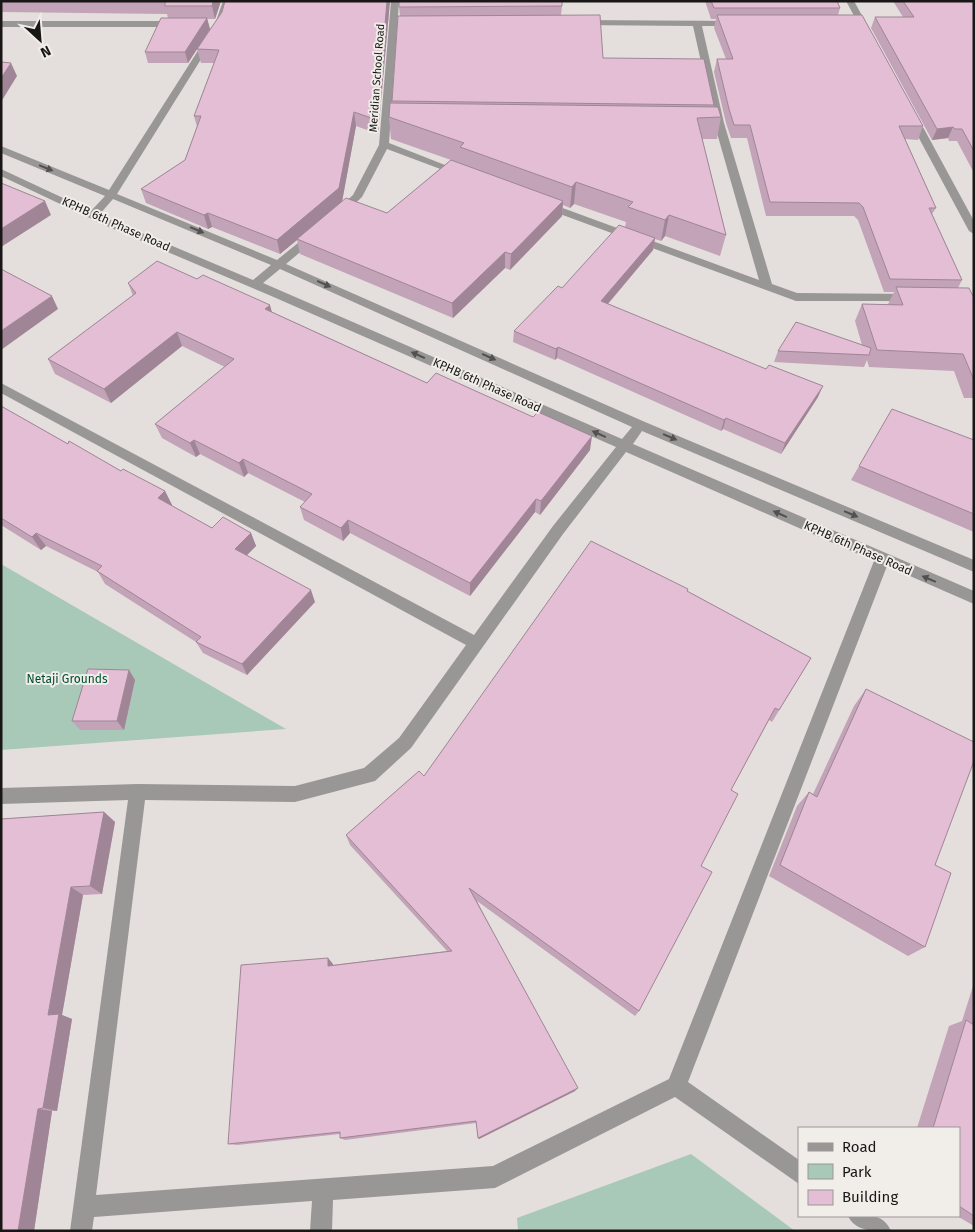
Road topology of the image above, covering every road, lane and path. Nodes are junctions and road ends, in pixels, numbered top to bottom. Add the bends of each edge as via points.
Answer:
1 (227, 1) edge
2 (395, 1) edge
3 (850, 1) edge
4 (697, 23) junction
5 (746, 23) edge
6 (1, 24) edge
7 (190, 24) edge
8 (573, 24) edge
9 (871, 40) edge
10 (906, 104) edge
11 (689, 123) edge
12 (718, 123) junction
13 (384, 145) junction
14 (1, 149) edge
15 (1, 172) edge
16 (478, 180) edge
17 (20, 181) junction
18 (8, 188) edge
19 (112, 194) junction
20 (534, 200) edge
21 (94, 215) junction
22 (973, 232) edge
23 (280, 265) junction
24 (255, 284) junction
25 (767, 287) junction
26 (924, 298) edge
27 (1, 387) edge
28 (640, 424) junction
29 (624, 445) junction
30 (882, 560) junction
31 (974, 566) edge
32 (974, 598) edge
33 (476, 643) junction
34 (138, 792) junction
35 (1, 796) edge
36 (676, 1086) junction
37 (798, 1172) edge
38 (324, 1190) junction
39 (84, 1207) junction
40 (860, 1217) edge
41 (81, 1231) edge
42 (321, 1231) edge
43 (880, 1231) edge

1 - 19 street
2 - 13 street, Meridian School Road via 398,25 392,119
3 - 9 street via 858,24
4 - 5 street
4 - 8 street
4 - 12 street
6 - 7 street
10 - 22 street
11 - 12 street
12 - 25 street
13 - 16 street
13 - 23 street, Meridian School Road via 357,197
14 -> 19 street, KPHB 6th Phase Road
15 - 17 street, KPHB 6th Phase Road
17 - 18 street
17 - 21 street, KPHB 6th Phase Road
19 - 21 street
19 -> 23 street, KPHB 6th Phase Road
20 - 25 street
21 - 24 street, KPHB 6th Phase Road
23 - 24 street, Meridian School Road
23 -> 28 street, KPHB 6th Phase Road
29 -> 24 street, KPHB 6th Phase Road
25 - 26 street via 796,297
27 - 33 street
28 - 29 street
28 -> 31 street, KPHB 6th Phase Road
30 -> 29 street, KPHB 6th Phase Road
29 - 33 street
32 -> 30 street, KPHB 6th Phase Road
30 - 36 street
33 - 34 street via 405,743 369,775 295,794
34 - 35 street
34 - 39 street
36 - 37 street
36 - 38 street via 495,1177
38 - 39 street
38 - 42 street
39 - 41 street
40 - 43 street

